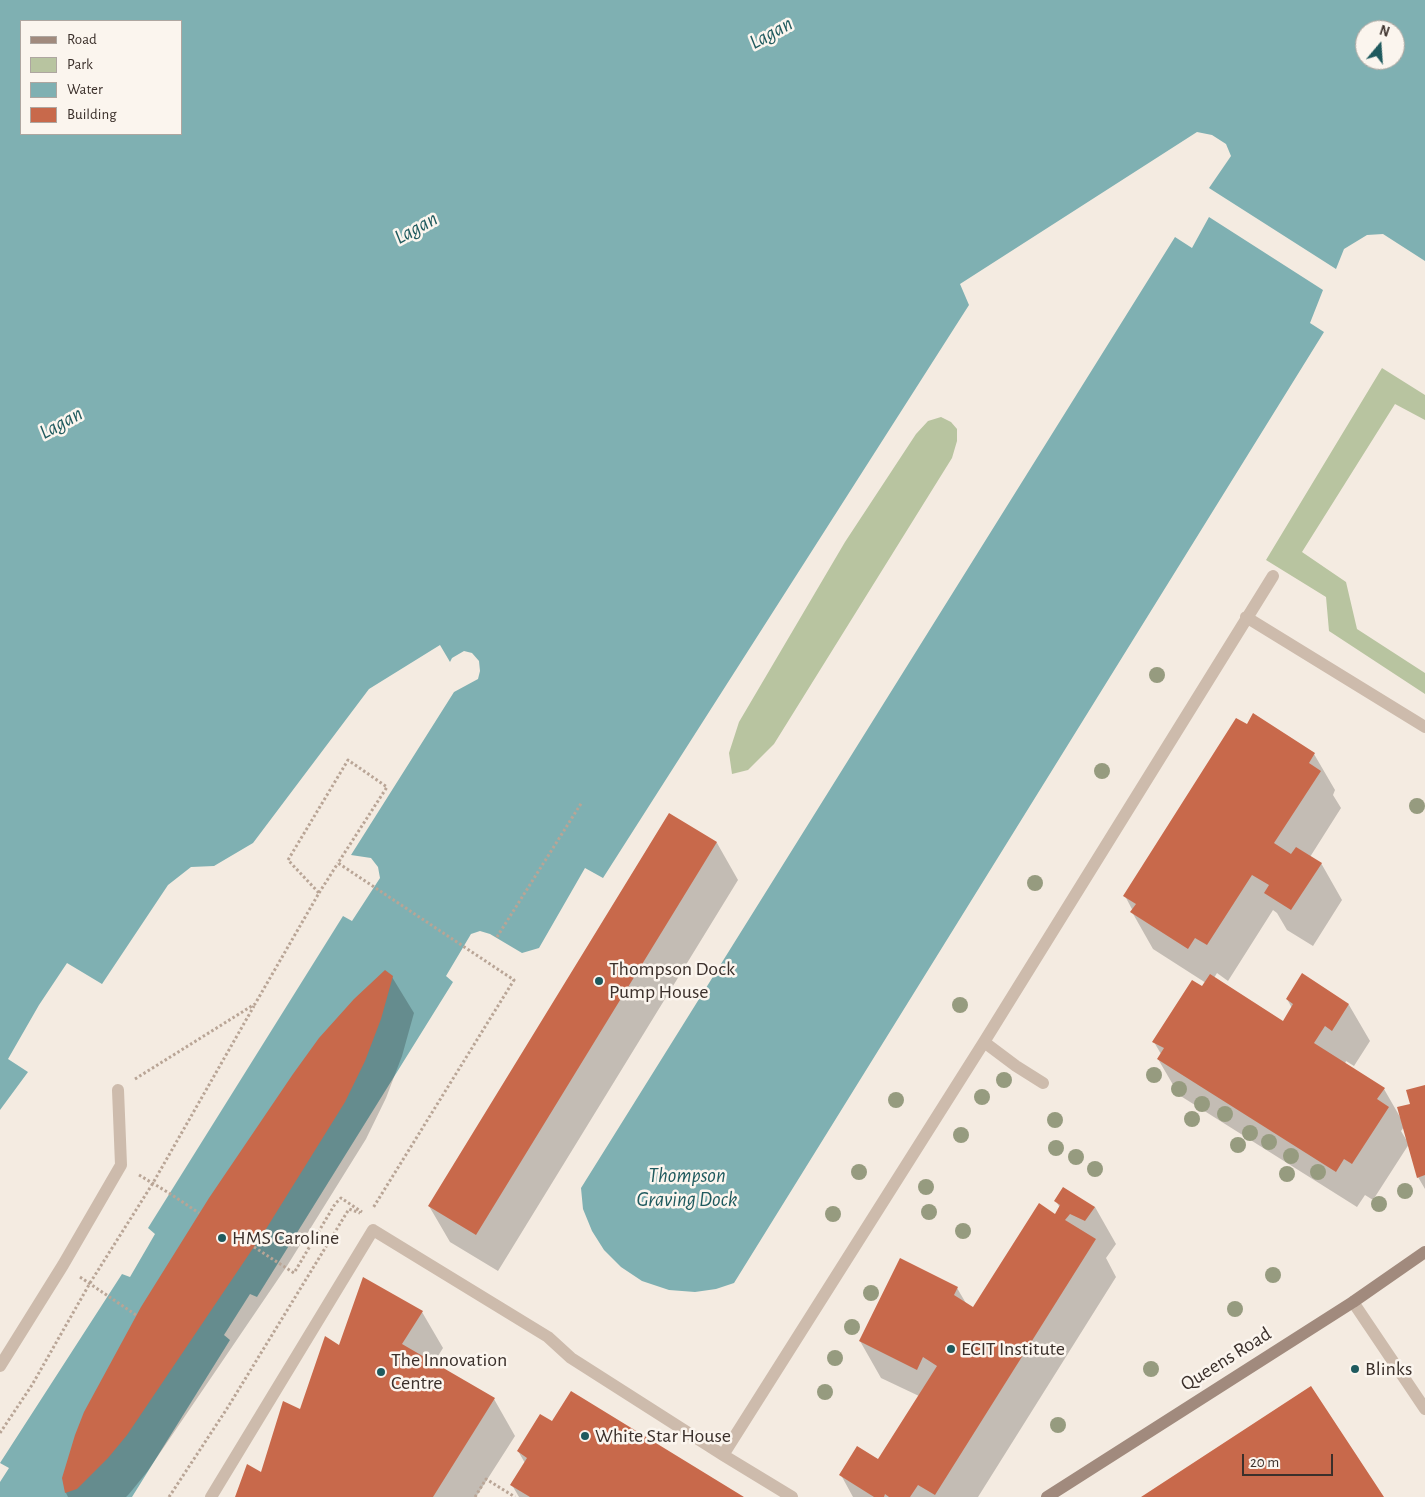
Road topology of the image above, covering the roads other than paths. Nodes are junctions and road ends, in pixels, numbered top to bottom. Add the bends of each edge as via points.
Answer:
1 (1273, 576) dead end
2 (1246, 617) junction
3 (1425, 728) edge
4 (984, 1042) junction
5 (1043, 1083) dead end
6 (118, 1090) road end
7 (1425, 1252) edge
8 (1353, 1302) junction
9 (0, 1366) edge
10 (1425, 1409) edge
11 (723, 1455) junction
12 (210, 1497) edge
13 (792, 1497) edge
14 (1047, 1497) edge

1 - 2 lane
2 - 3 lane
2 - 4 lane
4 - 5 lane
4 - 11 lane
6 - 9 lane via 121,1165
7 - 8 street, Queens Road
8 - 10 lane
8 - 14 street, Queens Road
11 - 12 lane via 571,1358 548,1337 373,1230
11 - 13 lane

